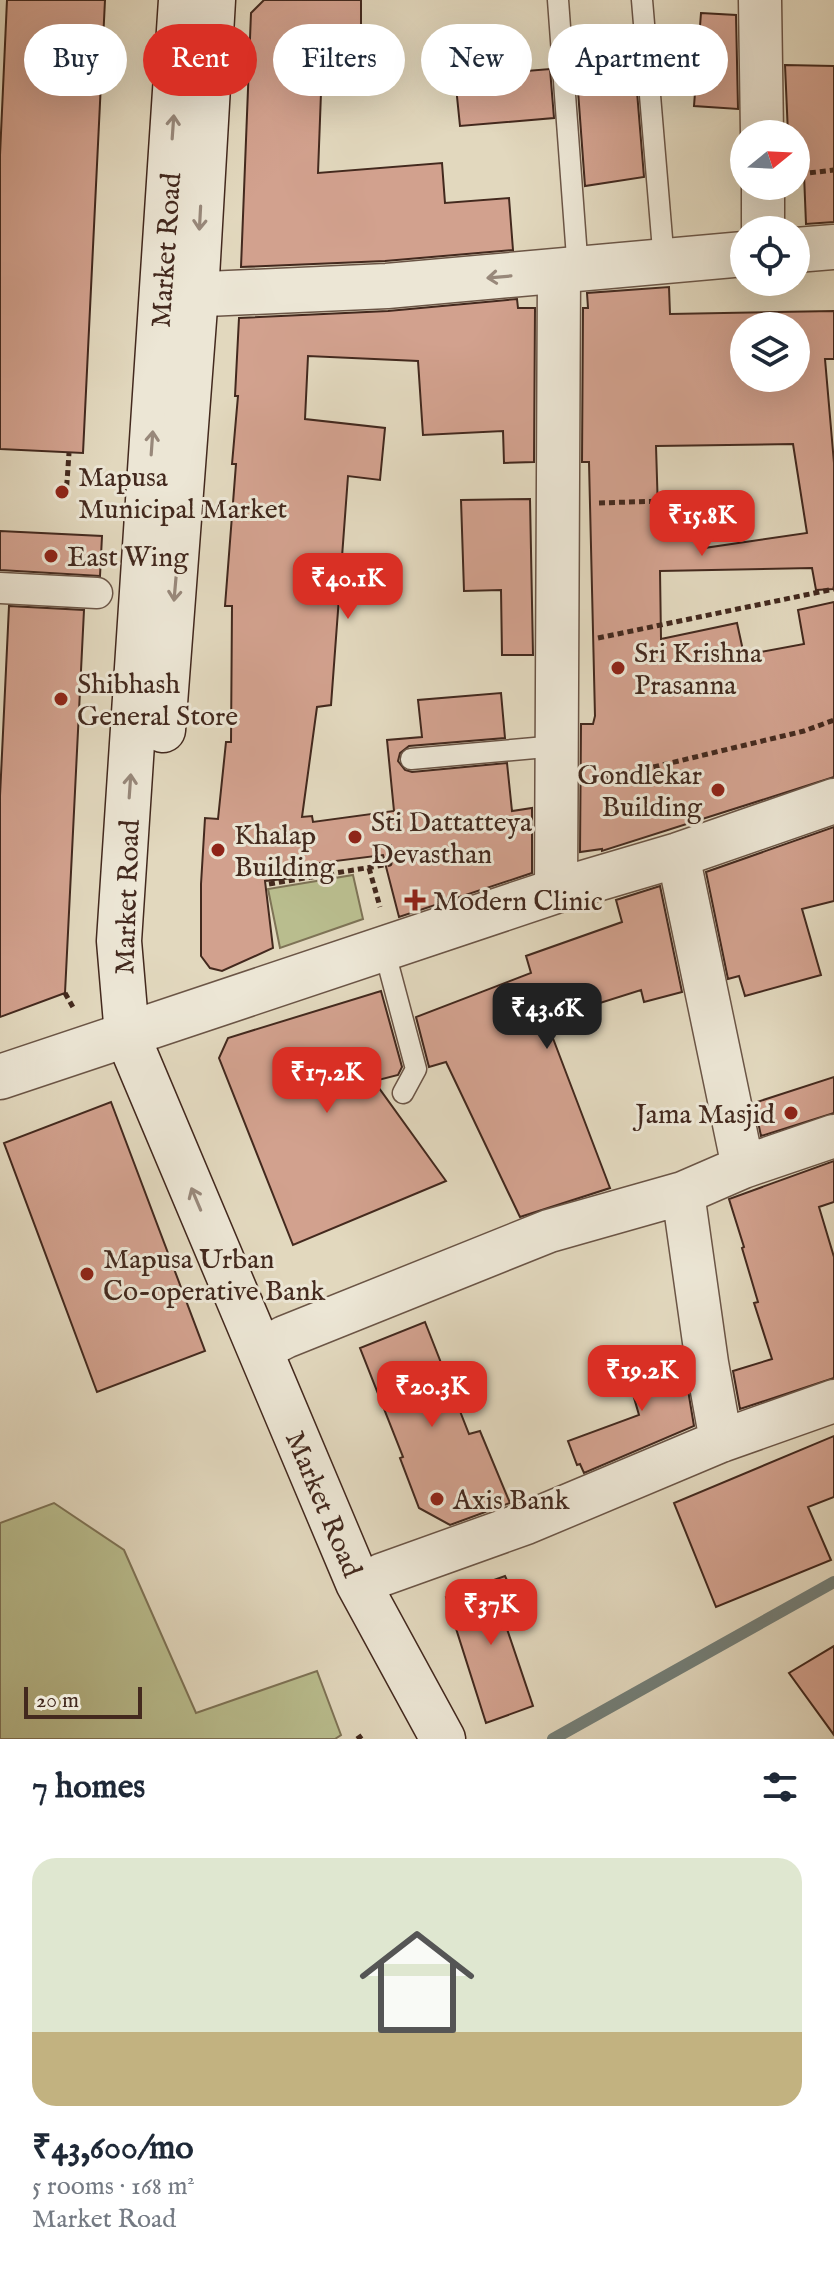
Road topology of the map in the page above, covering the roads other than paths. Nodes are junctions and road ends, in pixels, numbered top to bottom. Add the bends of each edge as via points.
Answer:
1 (181, 0) edge
2 (213, 0) edge
3 (558, 0) edge
4 (642, 0) edge
5 (760, 0) edge
6 (762, 120) edge
7 (834, 247) edge
8 (810, 249) edge
9 (730, 255) edge
10 (664, 262) junction
11 (568, 272) junction
12 (179, 295) junction
13 (0, 588) edge
14 (97, 593) dead end
15 (557, 746) junction
16 (411, 759) dead end
17 (834, 801) edge
18 (678, 855) junction
19 (556, 891) junction
20 (384, 949) junction
21 (142, 1030) junction
22 (0, 1077) edge
23 (403, 1093) dead end
24 (834, 1136) edge
25 (743, 1167) junction
26 (683, 1193) junction
27 (272, 1344) junction
28 (834, 1401) edge
29 (721, 1441) junction
30 (381, 1575) junction
31 (440, 1734) edge

12 -> 1 main road, Market Road
2 -> 12 main road, Market Road
3 - 11 lane
4 - 10 lane
5 - 6 street
7 - 8 main road
9 - 10 main road
10 - 11 main road
11 -> 12 main road
11 - 15 street via 558,504
12 - 21 main road, Market Road via 119,941
13 - 14 street
15 - 16 lane
15 - 19 street
17 - 18 main road
18 - 19 main road
18 - 25 street
19 - 20 main road
20 - 21 main road
20 - 23 lane via 416,1069
21 - 22 main road
21 - 27 main road, Market Road
24 - 25 street
25 - 26 street
26 - 27 street via 549,1231
26 - 29 street
27 - 30 main road, Market Road
27 - 31 main road, Market Road via 358,1583
28 - 29 street
29 - 30 street via 526,1523
30 - 31 main road, Market Road

